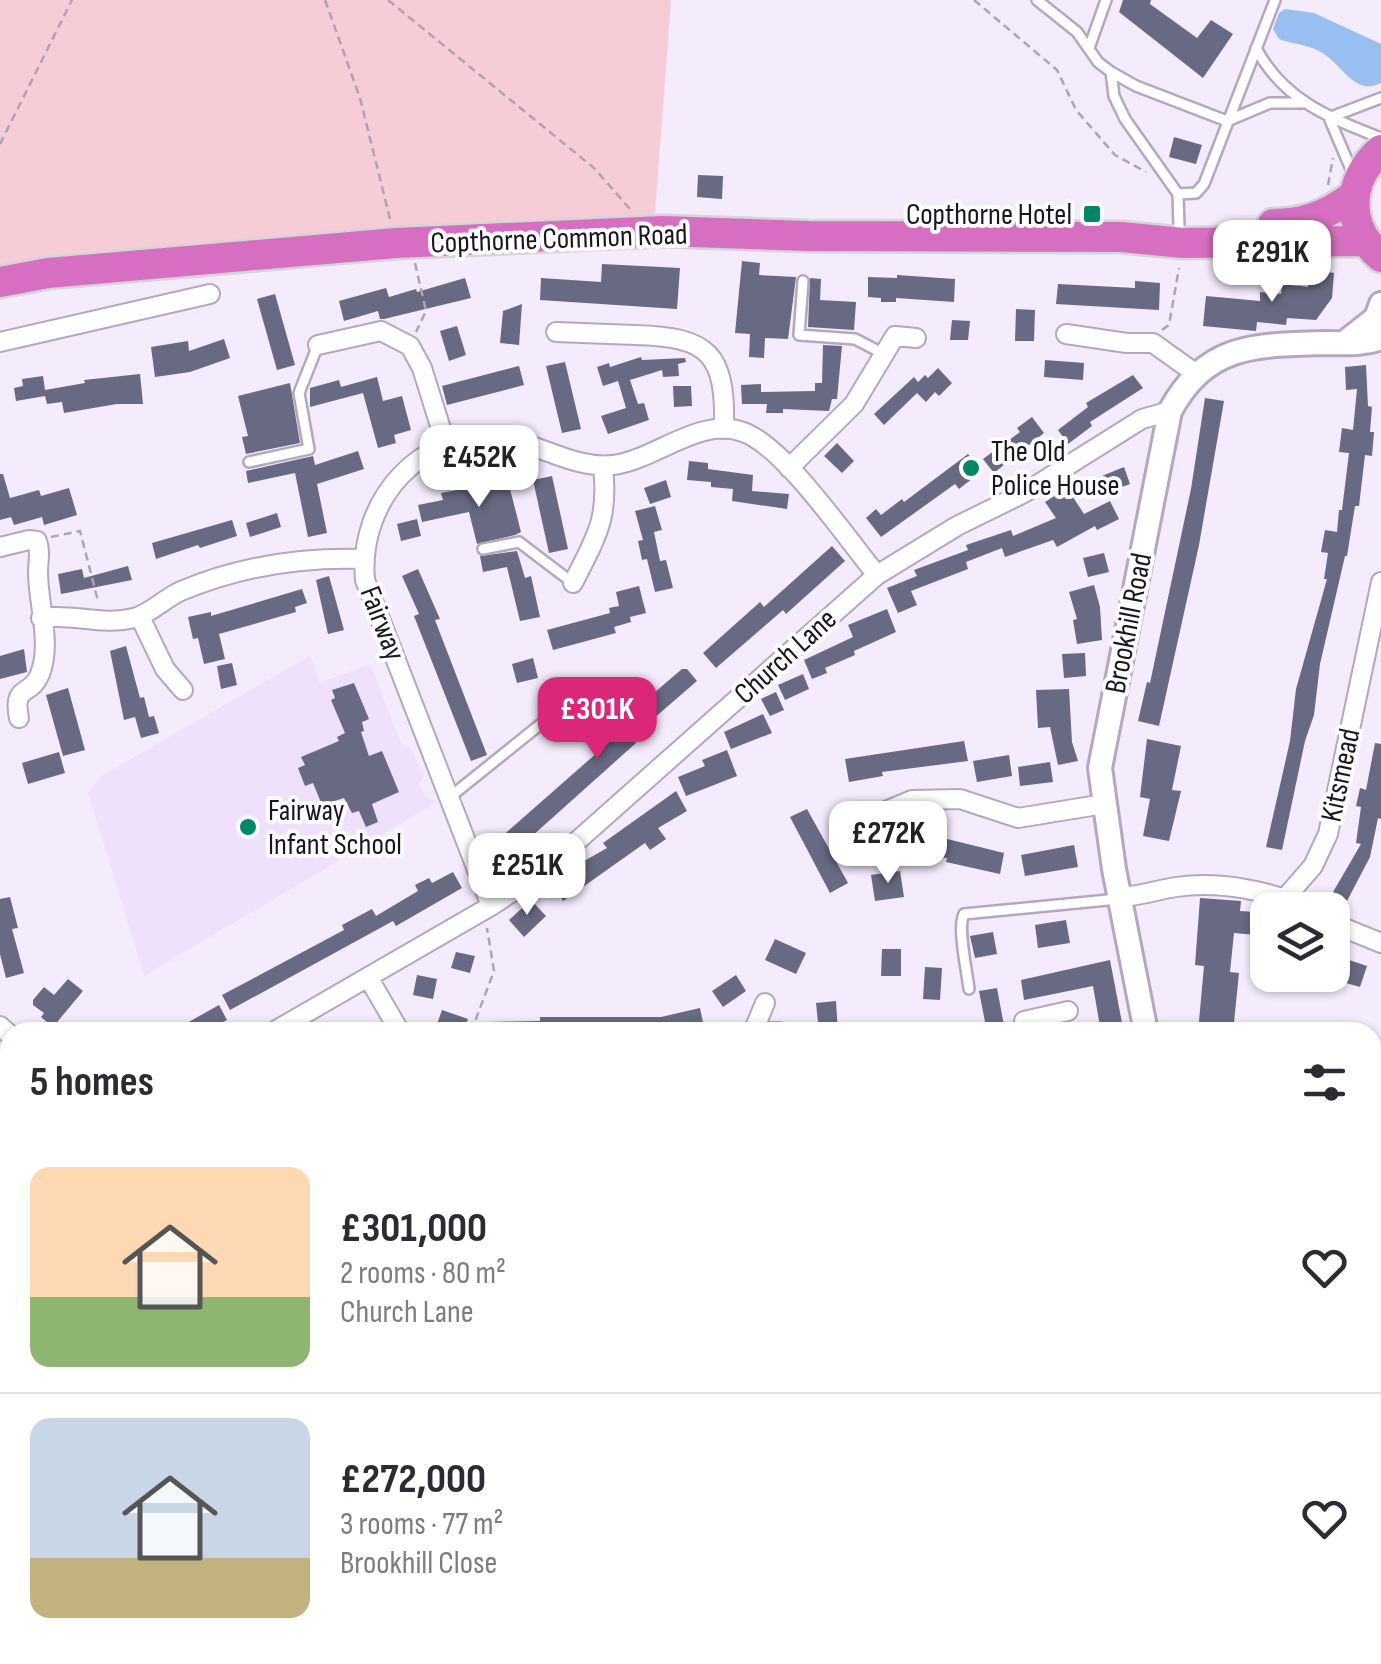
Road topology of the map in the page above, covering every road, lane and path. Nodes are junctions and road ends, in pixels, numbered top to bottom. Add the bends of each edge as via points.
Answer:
1 (72, 0) edge
2 (325, 0) edge
3 (388, 0) edge
4 (974, 0) edge
5 (1037, 0) edge
6 (1106, 0) edge
7 (1275, 0) edge
8 (1088, 48) junction
9 (1256, 48) junction
10 (1110, 72) junction
11 (1381, 98) edge
12 (1302, 103) junction
13 (1329, 118) junction
14 (1226, 121) junction
15 (1381, 138) edge
16 (0, 144) edge
17 (1335, 146) dead end
18 (1381, 150) edge
19 (1157, 167) junction
20 (1345, 190) junction
21 (1178, 194) junction
22 (639, 232) junction
23 (1181, 235) junction
24 (403, 243) junction
25 (1373, 249) edge
26 (804, 281) dead end
27 (0, 282) edge
28 (210, 294) dead end
29 (1381, 304) edge
30 (556, 332) dead end
31 (1066, 334) dead end
32 (916, 338) dead end
33 (1381, 338) edge
34 (0, 342) edge
35 (1153, 343) junction
36 (1344, 343) junction
37 (318, 345) joint
38 (410, 346) junction
39 (884, 354) junction
40 (1195, 373) junction
41 (1170, 411) junction
42 (724, 429) junction
43 (446, 445) junction
44 (249, 462) dead end
45 (603, 466) junction
46 (789, 468) junction
47 (37, 540) junction
48 (0, 548) edge
49 (483, 548) dead end
50 (364, 560) junction
51 (877, 575) junction
52 (1381, 582) edge
53 (573, 583) joint
54 (140, 617) junction
55 (41, 618) junction
56 (103, 622) junction
57 (182, 690) dead end
58 (552, 700) dead end
59 (18, 718) dead end
60 (450, 797) junction
61 (1104, 804) junction
62 (862, 821) dead end
63 (1250, 892) edge
64 (1290, 892) edge
65 (1121, 898) junction
66 (486, 909) junction
67 (1350, 930) edge
68 (1381, 943) edge
69 (368, 977) junction
70 (969, 990) dead end
71 (765, 1002) dead end
72 (1068, 1010) dead end
73 (290, 1022) edge
74 (394, 1022) edge
75 (475, 1022) edge
76 (756, 1022) edge
77 (1024, 1022) edge
78 (1144, 1022) edge

1 - 16 path
2 - 24 path
3 - 22 path via 594,168 639,221
4 - 19 path via 1057,70 1076,110 1115,155 1146,172
5 - 8 lane
6 - 8 lane
7 - 9 lane
8 - 10 lane
9 - 12 lane
9 - 14 lane
10 - 14 lane
10 - 19 lane via 1119,107
11 - 13 lane
12 - 13 lane
12 - 14 lane via 1270,103
13 - 15 lane
13 - 20 lane
14 - 21 lane via 1204,184 1196,193
17 - 20 path
18 - 20 highway
19 - 21 lane
20 - 23 highway, Copthorne Common Road via 1324,215 1302,224
20 - 25 highway
21 - 23 lane
22 - 23 highway, Copthorne Common Road
22 - 24 highway, Copthorne Common Road
23 - 25 highway, Copthorne Common Road
23 - 35 path via 1169,326
24 - 27 highway, Copthorne Common Road
24 - 38 path via 426,311
26 - 39 lane via 799,335 855,339
28 - 34 street
29 - 36 street via 1376,318
30 - 42 street via 672,336 703,348 720,378
31 - 35 street via 1085,343
32 - 39 street via 896,336
33 - 36 street
35 - 40 street
36 - 40 street via 1248,348
37 - 38 street via 381,330
37 - 44 lane via 300,394 309,449
38 - 43 street
39 - 46 street via 854,404
40 - 41 street, Brookhill Road
41 - 51 street, Church Lane via 1142,419
41 - 61 street, Brookhill Road via 1100,768
42 - 45 street, Fairway
42 - 46 street via 768,446
43 - 45 street, Fairway via 503,439
43 - 50 street, Fairway via 396,478 371,522
45 - 53 street via 604,514
46 - 51 street
47 - 48 street
47 - 55 street
47 - 56 path via 80,531
49 - 53 lane via 520,542
50 - 54 street via 241,571 180,592
50 - 60 street, Fairway via 382,626
51 - 66 street, Church Lane via 541,874
52 - 64 street, Kitsmead via 1328,834
54 - 56 street
54 - 57 street
55 - 56 street
55 - 59 street via 40,676 16,698
58 - 60 lane via 552,716
60 - 66 street, Fairway
61 - 62 street via 1018,818 960,799 912,800
61 - 65 street, Brookhill Road
63 - 65 street via 1196,885
65 - 70 lane via 964,914 959,928
65 - 78 street, Brookhill Road
66 - 69 street, Church Lane
66 - 75 path via 494,971
67 - 68 street
69 - 73 street, Church Lane
69 - 74 street
71 - 76 street
72 - 77 street

